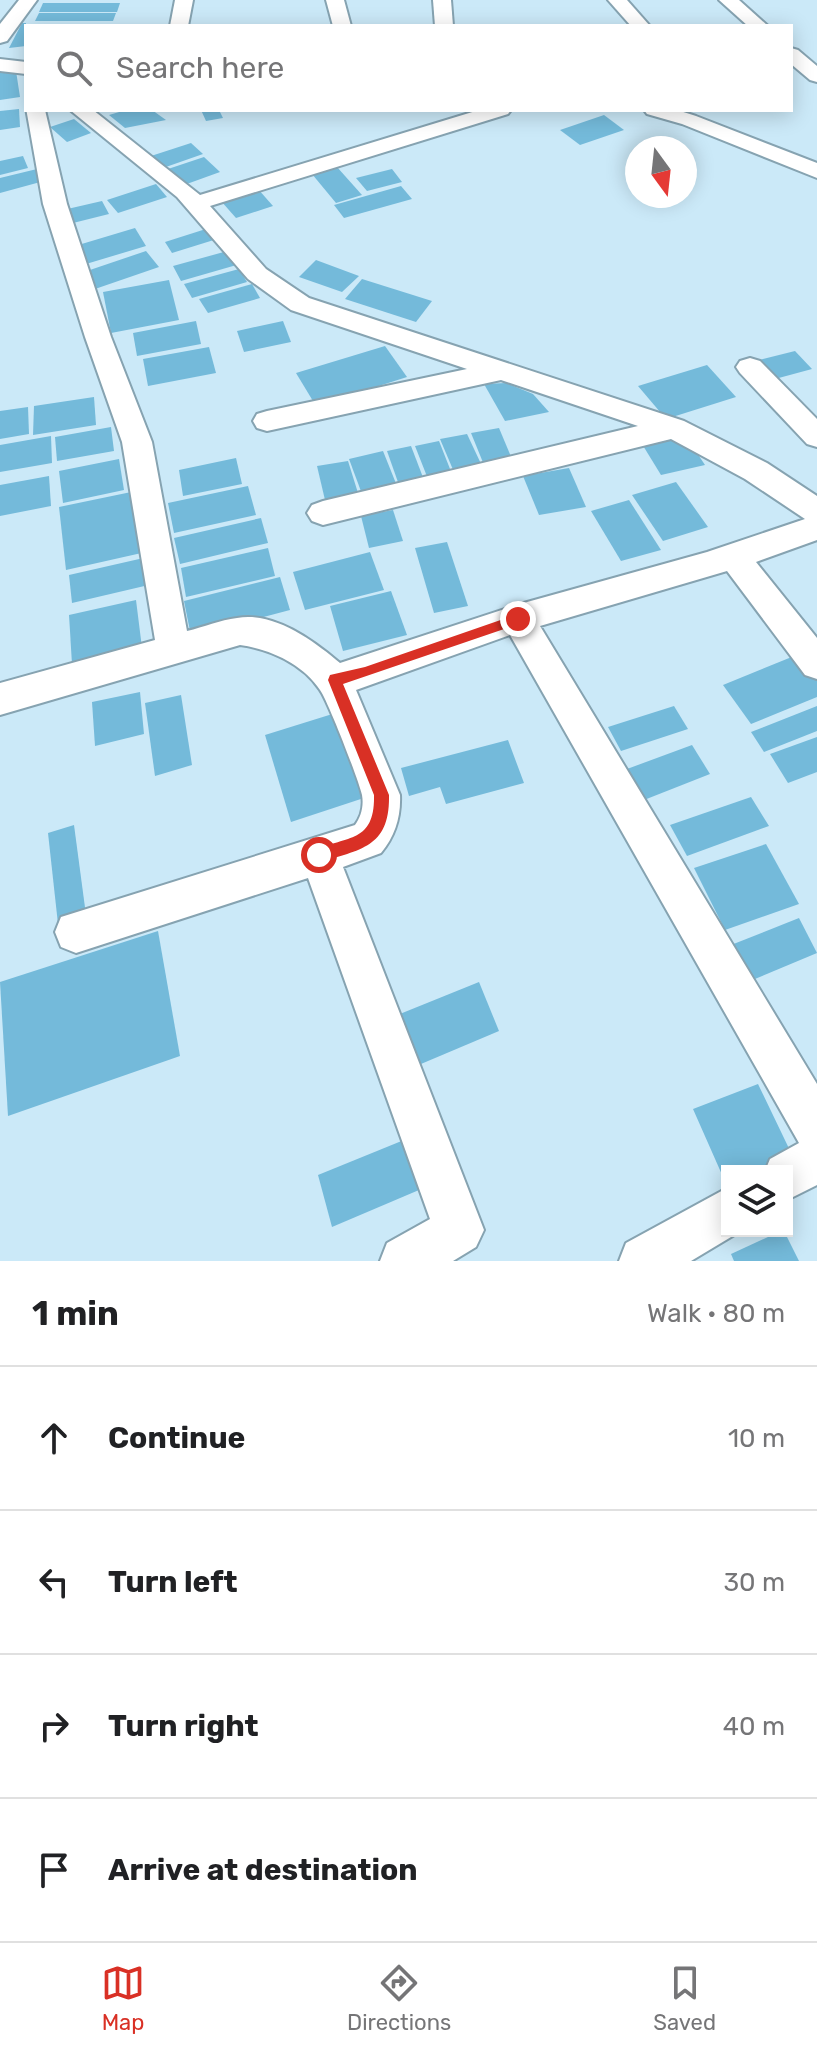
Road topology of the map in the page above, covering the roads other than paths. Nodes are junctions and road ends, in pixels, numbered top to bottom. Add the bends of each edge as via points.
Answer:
1 (28, 0) edge
2 (184, 0) edge
3 (335, 0) edge
4 (442, 0) edge
5 (617, 0) edge
6 (728, 0) edge
7 (179, 24) edge
8 (341, 24) edge
9 (444, 24) edge
10 (639, 24) edge
11 (757, 24) edge
12 (0, 37) edge
13 (793, 56) edge
14 (0, 65) edge
15 (24, 68) edge
16 (817, 76) edge
17 (35, 112) edge
18 (82, 112) edge
19 (494, 112) edge
20 (661, 112) edge
21 (708, 112) edge
22 (689, 120) junction
23 (817, 171) edge
24 (196, 203) junction
25 (750, 367) dead end
26 (505, 370) junction
27 (267, 421) dead end
28 (674, 428) junction
29 (817, 437) edge
30 (817, 511) edge
31 (323, 513) dead end
32 (817, 527) edge
33 (734, 557) junction
34 (518, 619) junction
35 (174, 652) junction
36 (817, 664) edge
37 (334, 680) junction
38 (0, 699) edge
39 (319, 855) junction
40 (76, 932) dead end
41 (817, 1128) edge
42 (817, 1159) edge
43 (793, 1173) edge
44 (721, 1216) edge
45 (405, 1261) edge
46 (644, 1261) edge

1 - 12 street
2 - 7 street
3 - 8 street
4 - 9 street
5 - 10 street
6 - 11 street
13 - 16 street
14 - 15 street
17 - 35 street via 55,204 137,442
18 - 24 street
19 - 24 street
20 - 22 street
21 - 22 street
22 - 23 street
24 - 26 street via 257,274 300,304
25 - 29 street
26 - 27 street
26 - 28 street
28 - 30 street
28 - 31 street
32 - 33 street
33 - 34 street
33 - 36 street
34 - 37 street
34 - 41 street
35 - 37 street via 240,631 265,634 293,643
35 - 38 street
37 - 39 street via 381,795 382,811 377,830 367,840
39 - 40 street
39 - 45 street via 459,1230
42 - 43 street
44 - 46 street

